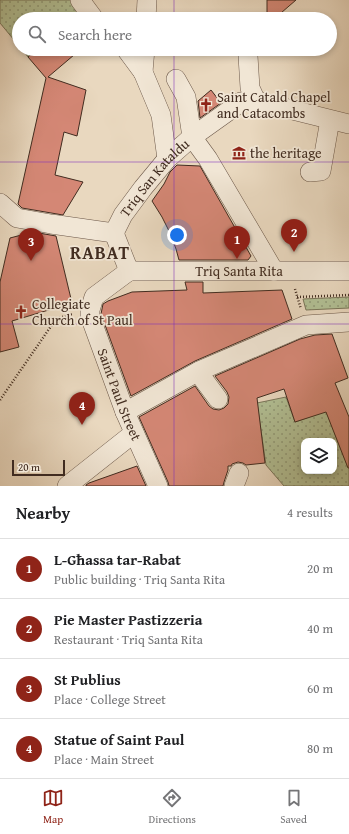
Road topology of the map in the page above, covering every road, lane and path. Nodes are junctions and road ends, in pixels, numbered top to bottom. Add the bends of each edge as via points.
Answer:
1 (80, 0) edge
2 (147, 0) edge
3 (89, 12) edge
4 (146, 12) edge
5 (131, 56) edge
6 (144, 56) edge
7 (248, 56) dead end
8 (144, 72) junction
9 (176, 79) dead end
10 (256, 100) junction
11 (176, 102) dead end
12 (161, 115) junction
13 (330, 120) junction
14 (349, 124) edge
15 (192, 137) junction
16 (167, 159) junction
17 (310, 172) dead end
18 (0, 203) edge
19 (114, 233) junction
20 (129, 270) junction
21 (274, 271) junction
22 (349, 271) edge
23 (349, 295) edge
24 (90, 310) junction
25 (302, 313) dead end
26 (349, 322) edge
27 (198, 372) junction
28 (218, 399) dead end
29 (0, 400) edge
30 (125, 412) junction
31 (134, 433) junction
32 (68, 486) edge
33 (158, 486) edge

1 - 3 street
2 - 4 street
5 - 8 street
6 - 8 street
7 - 10 street via 250,88
8 - 12 street
9 - 15 street via 186,97
10 - 13 street
10 - 15 street via 241,102
11 - 12 street
12 - 16 street
13 - 14 street
13 - 17 street via 321,171
15 - 16 street, Triq San Kataldu
15 - 21 street, Triq San Kataldu via 208,159
16 - 19 street, Triq San Kataldu via 123,215
18 - 19 street via 17,218
19 - 20 street
20 - 21 street, Triq Santa Rita
20 - 24 street via 94,297
21 - 22 street, Triq Santa Rita
23 - 25 path via 297,297
24 - 29 path via 56,319
24 - 30 street, Saint Paul Street via 91,322
26 - 27 street via 306,325
27 - 28 street
27 - 30 street
30 - 31 street, Saint Paul Street
31 - 32 street
31 - 33 street, Saint Paul Street

